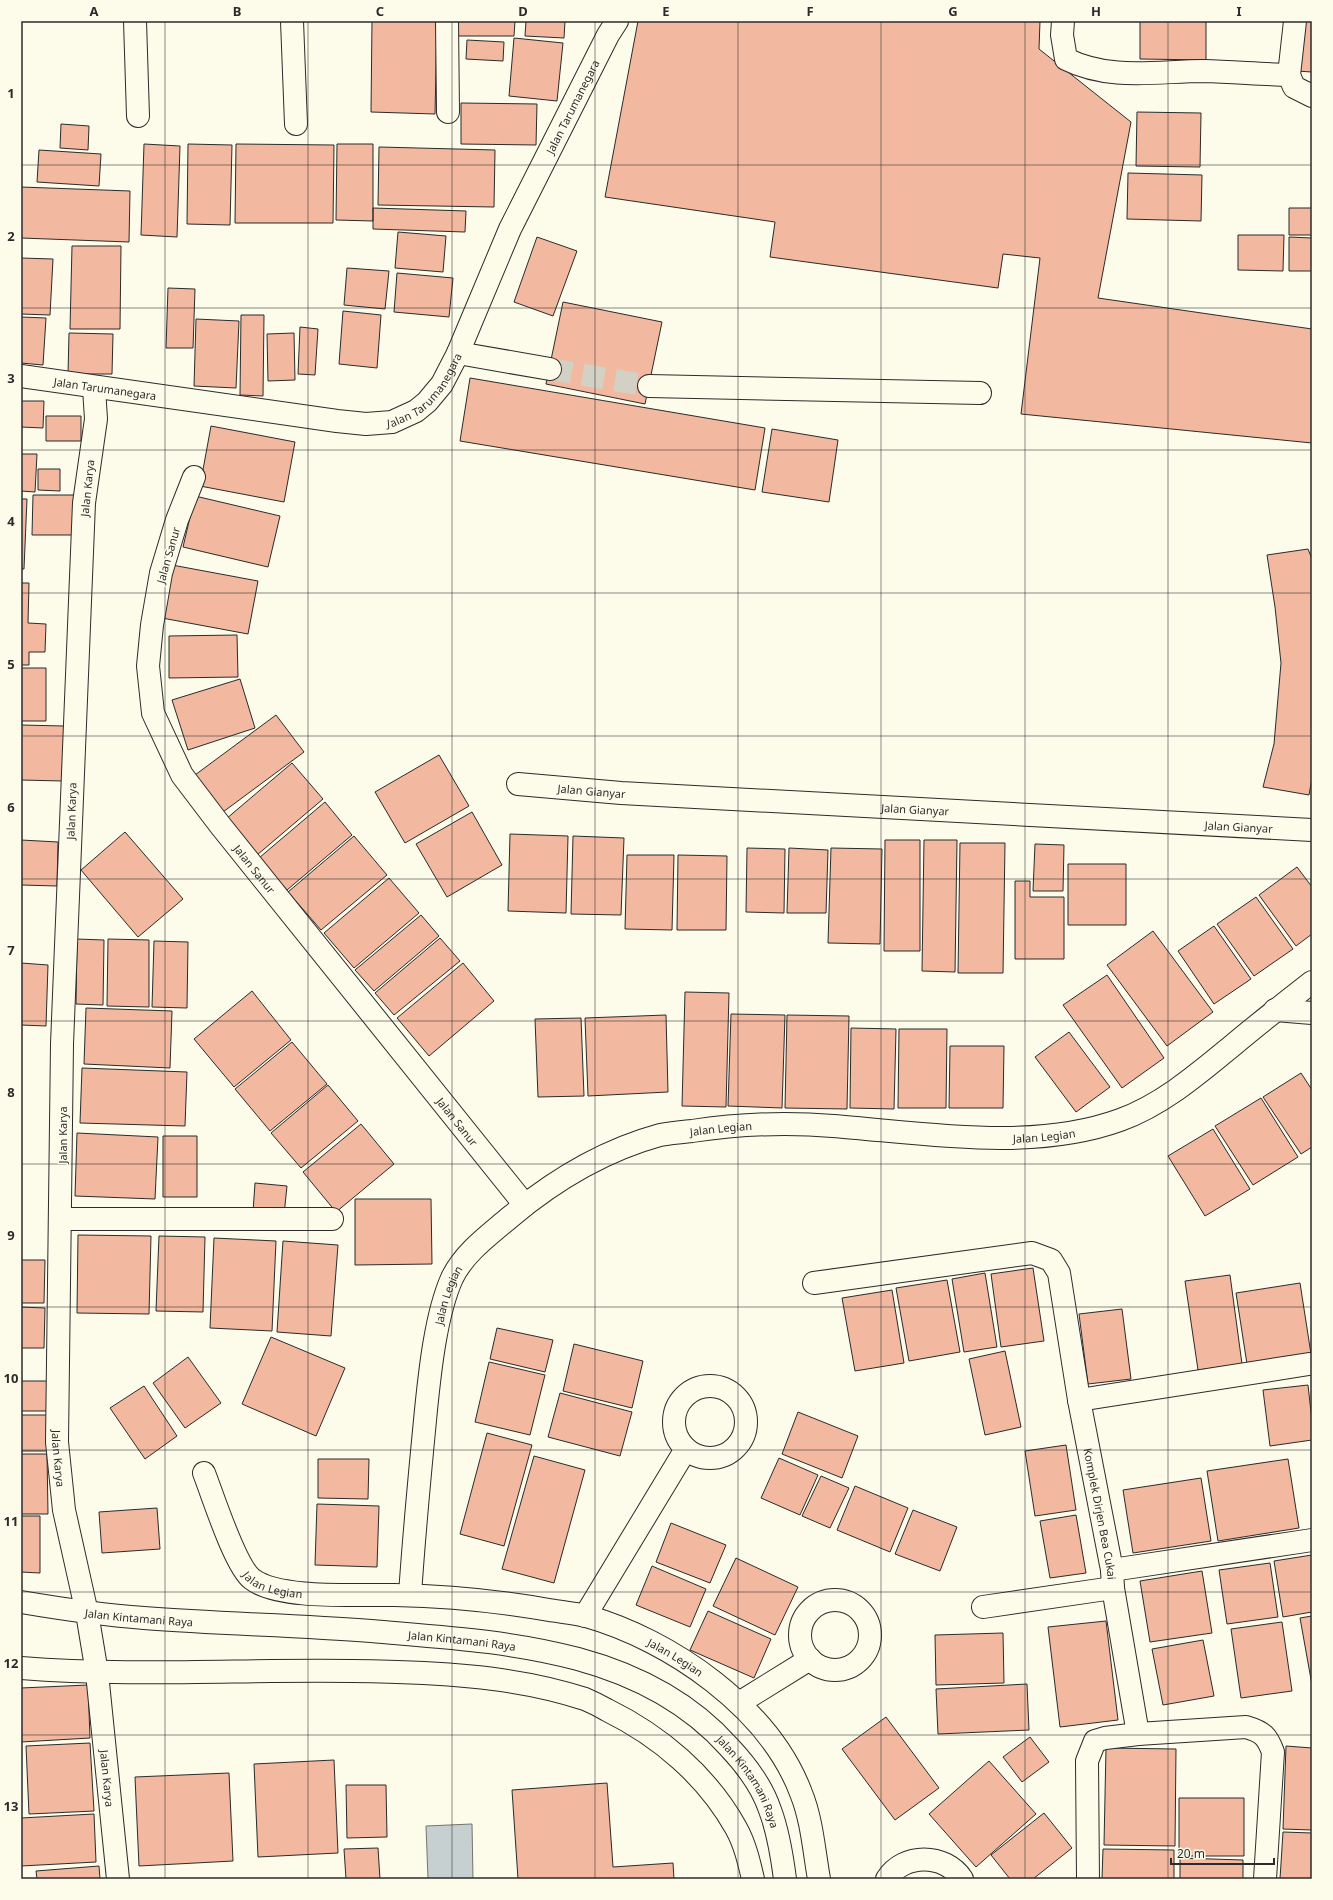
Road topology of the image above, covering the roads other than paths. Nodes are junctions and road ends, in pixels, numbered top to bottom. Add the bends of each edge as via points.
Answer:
1 (135, 21) edge
2 (292, 21) edge
3 (447, 21) edge
4 (617, 21) edge
5 (1063, 21) edge
6 (1295, 21) edge
7 (1289, 75) junction
8 (1312, 96) edge
9 (448, 112) dead end
10 (138, 116) dead end
11 (296, 124) dead end
12 (458, 353) junction
13 (550, 369) tunnel mouth
14 (21, 376) edge
15 (649, 386) tunnel mouth
16 (94, 388) junction
17 (980, 393) dead end
18 (194, 477) dead end
19 (518, 784) dead end
20 (1312, 830) edge
21 (1312, 982) edge
22 (1275, 1010) junction
23 (1312, 1013) edge
24 (525, 1205) junction
25 (61, 1219) junction
26 (332, 1219) dead end
27 (814, 1283) dead end
28 (1309, 1364) dead end
29 (1079, 1400) junction
30 (686, 1449) dead end
31 (204, 1473) dead end
32 (1312, 1540) edge
33 (1112, 1579) junction
34 (410, 1595) junction
35 (21, 1602) edge
36 (982, 1607) dead end
37 (87, 1613) junction
38 (585, 1616) junction
39 (810, 1660) dead end
40 (21, 1668) edge
41 (97, 1673) junction
42 (739, 1703) junction
43 (1138, 1734) junction
44 (118, 1879) edge
45 (754, 1879) edge
46 (785, 1879) edge
47 (819, 1879) edge
48 (887, 1879) edge
49 (962, 1879) edge
50 (1088, 1879) edge
51 (1265, 1879) edge

1 - 10 street
2 - 11 street
3 - 9 street
4 - 12 street, Jalan Tarumanegara via 510,229
5 - 7 street via 1062,35 1066,59 1104,72 1126,74 1203,71
6 - 7 street
7 - 8 street via 1294,87
12 - 13 street
12 - 16 street, Jalan Tarumanegara via 449,374 428,402 404,417 379,424 297,417
14 - 16 street, Jalan Tarumanegara
15 - 17 street
16 - 25 street, Jalan Karya via 96,419 84,503 80,588 62,1044
18 - 24 street, Jalan Sanur via 177,520 161,573 148,666 153,713 182,775
19 - 20 street, Jalan Gianyar via 621,793
21 - 22 street, Jalan Legian
22 - 23 street
22 - 24 street, Jalan Legian via 1200,1072 1156,1103 1120,1120 1076,1132 1037,1138 980,1137 799,1123 729,1125 662,1135 615,1150 567,1176
24 - 34 street, Jalan Legian via 480,1242 464,1260 451,1281 444,1301 429,1380
25 - 26 street
25 - 37 street, Jalan Karya via 57,1442 64,1510
27 - 29 street, Komplek Dirjen Bea Cukai via 1032,1253 1040,1255 1051,1260 1059,1273
28 - 29 street
29 - 33 street, Komplek Dirjen Bea Cukai
30 - 38 street
31 - 34 street, Jalan Legian via 238,1559 251,1578 269,1588 292,1593
32 - 33 street
33 - 36 street
33 - 43 street, Komplek Dirjen Bea Cukai
34 - 38 street, Jalan Legian via 511,1603
35 - 37 street, Jalan Kintamani Raya
37 - 41 street, Jalan Karya
37 - 46 street, Jalan Kintamani Raya via 312,1626 509,1643 584,1660 630,1676 676,1701 715,1731 740,1758 755,1779 770,1809
38 - 42 street, Jalan Legian via 664,1648
39 - 42 street
40 - 41 street
41 - 44 street, Jalan Karya
41 - 45 street via 331,1669 433,1673 495,1678 586,1700 622,1717 656,1739 694,1772 736,1829 746,1849
42 - 47 street, Jalan Legian via 784,1756 802,1794
43 - 50 street via 1095,1741 1090,1751 1087,1761
43 - 51 street via 1246,1727 1259,1731 1268,1739 1273,1752
48 - 49 street via 894,1870 919,1859 945,1864

